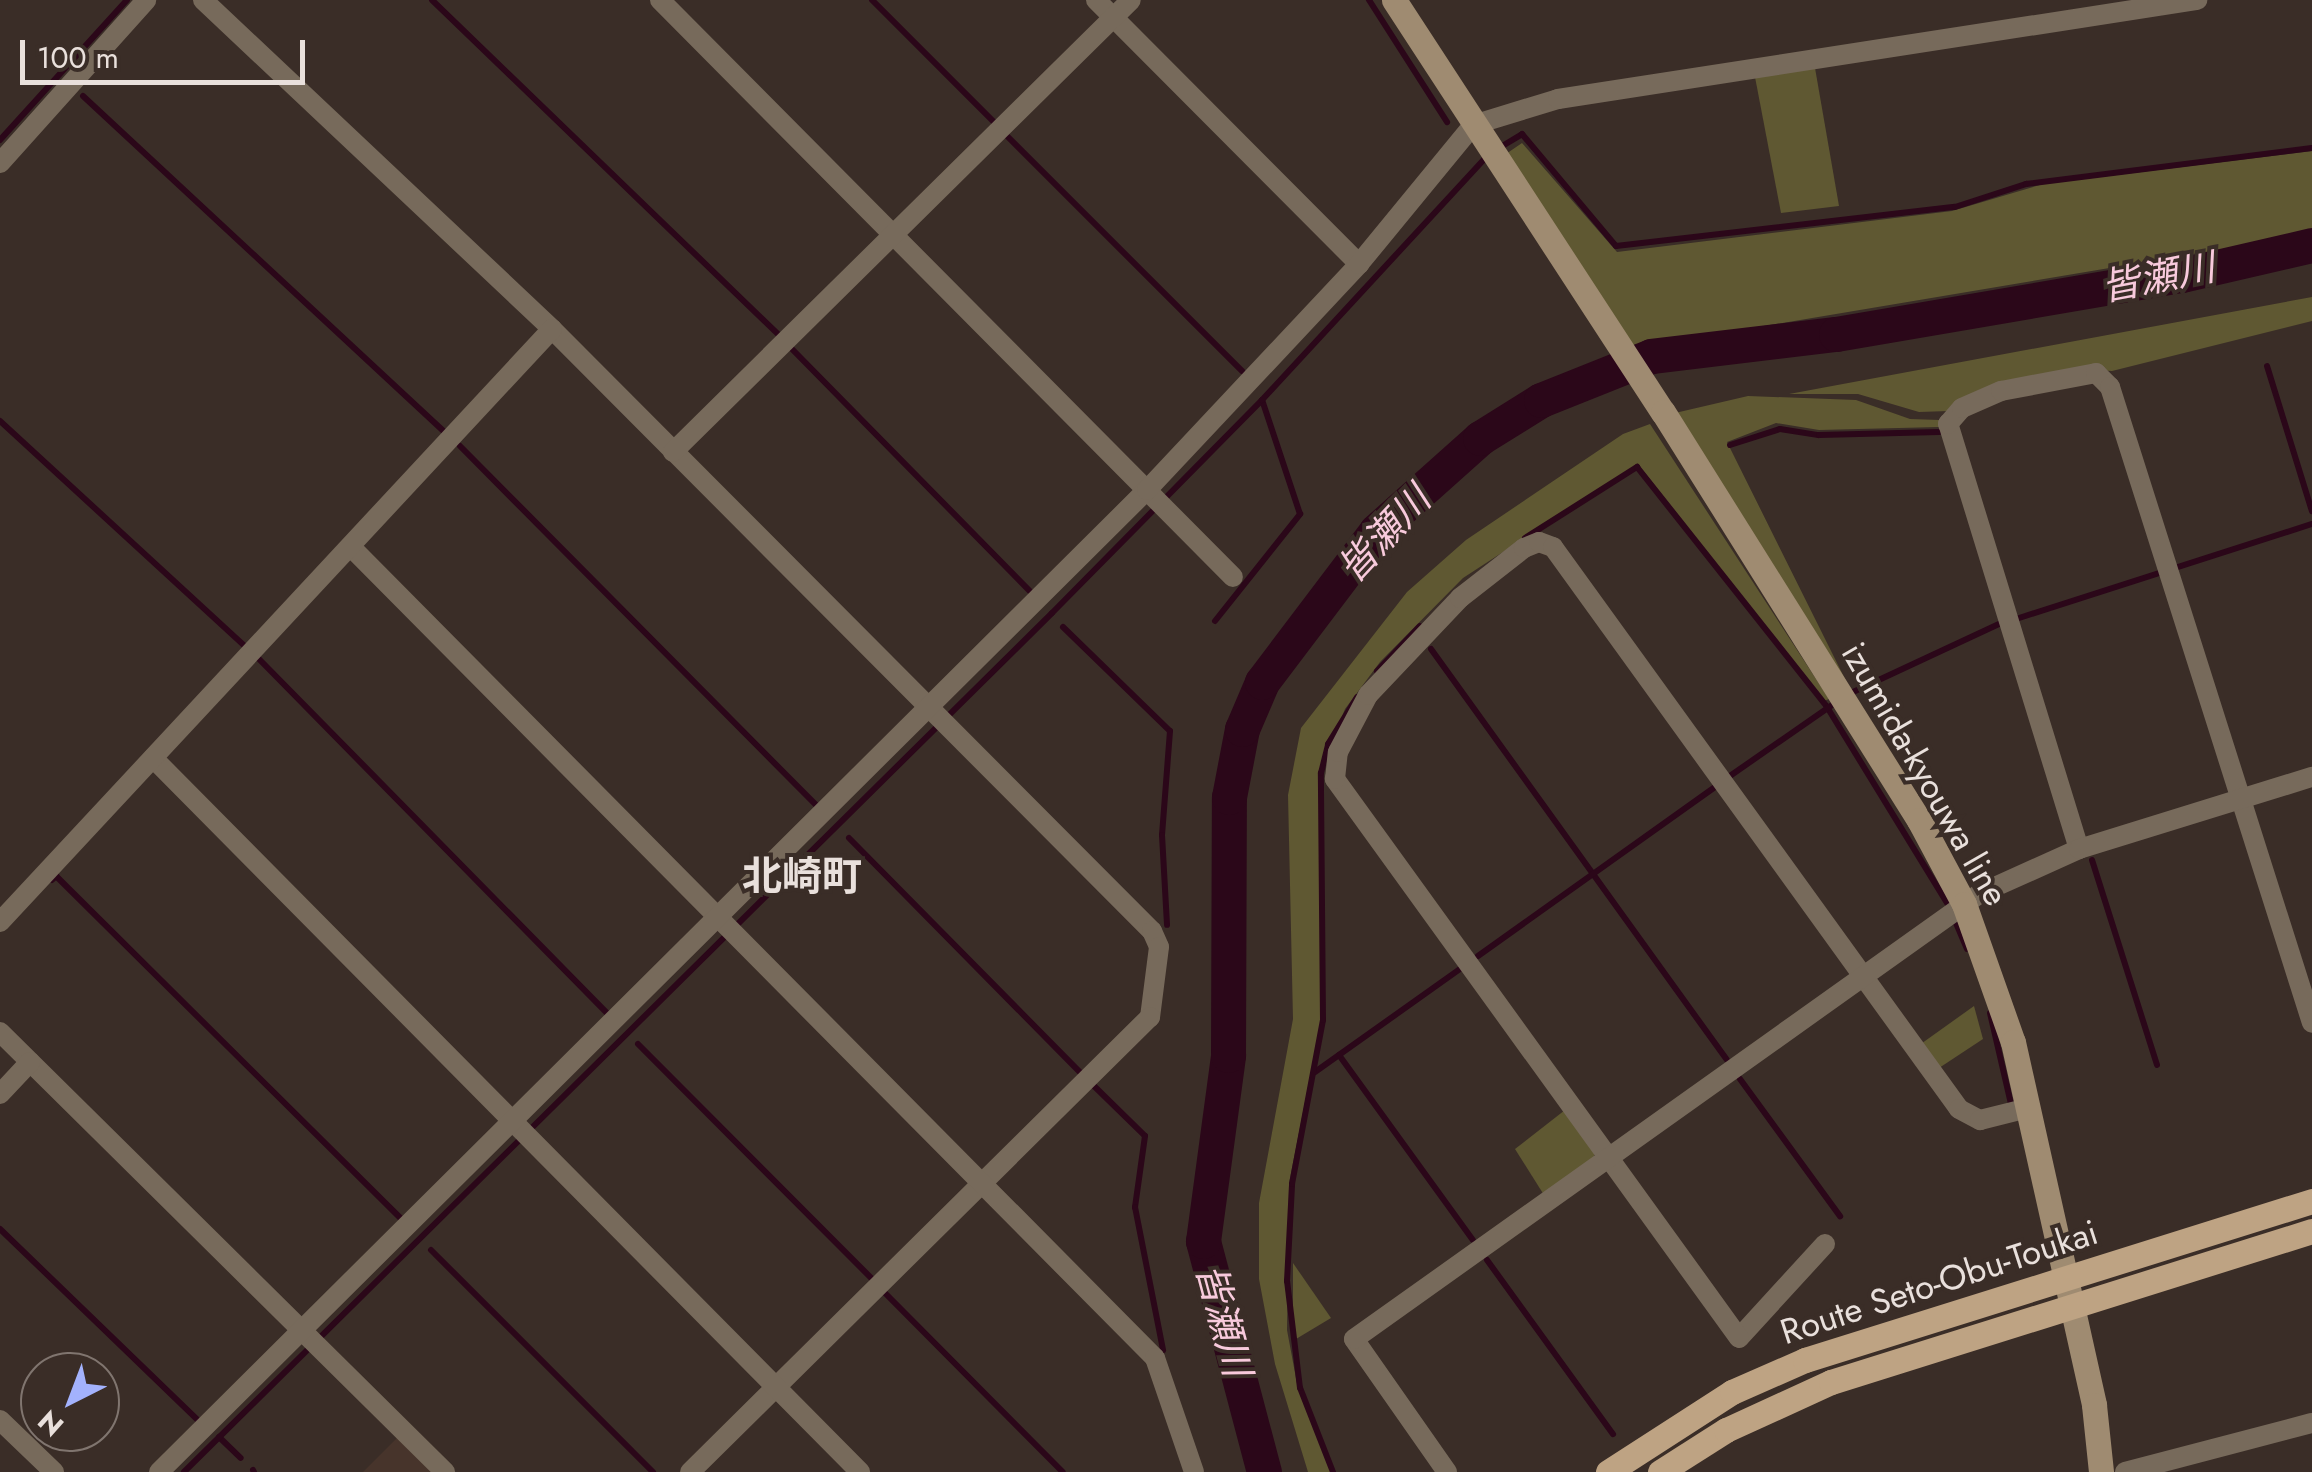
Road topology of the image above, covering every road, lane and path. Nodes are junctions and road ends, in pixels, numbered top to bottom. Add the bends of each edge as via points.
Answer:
1 (146, 0) edge
2 (203, 0) edge
3 (660, 0) edge
4 (1096, 0) edge
5 (1131, 0) edge
6 (1394, 0) edge
7 (2197, 0) edge
8 (1114, 18) junction
9 (1476, 129) junction
10 (0, 162) edge
11 (893, 235) junction
12 (1359, 264) junction
13 (552, 329) junction
14 (674, 452) junction
15 (1150, 493) junction
16 (351, 547) junction
17 (1233, 577) dead end
18 (928, 712) junction
19 (153, 758) junction
20 (2312, 777) edge
21 (2239, 800) junction
22 (2080, 849) junction
23 (1964, 904) junction
24 (720, 919) junction
25 (0, 922) edge
26 (1859, 976) junction
27 (2312, 1022) edge
28 (0, 1032) edge
29 (30, 1062) junction
30 (0, 1094) edge
31 (2028, 1108) junction
32 (521, 1130) junction
33 (1605, 1160) junction
34 (984, 1183) junction
35 (2312, 1200) edge
36 (2312, 1231) edge
37 (1825, 1244) dead end
38 (2066, 1277) junction
39 (2068, 1309) junction
40 (311, 1338) junction
41 (775, 1387) junction
42 (0, 1420) edge
43 (2312, 1423) edge
44 (54, 1472) edge
45 (158, 1472) edge
46 (446, 1472) edge
47 (690, 1472) edge
48 (860, 1472) edge
49 (1194, 1472) edge
50 (1447, 1472) edge
51 (1608, 1472) edge
52 (1660, 1472) edge
53 (2101, 1472) edge
54 (2124, 1472) edge

1 - 10 street
2 - 13 street
3 - 11 street
4 - 8 street
5 - 8 street
6 - 9 main road
7 - 9 street via 1558,100
8 - 11 street
8 - 12 street
9 - 12 street
9 - 23 main road, izumida-kyouwa line via 1659,406 1919,820
11 - 14 street
11 - 15 street
12 - 15 street
13 - 14 street
13 - 16 street
14 - 18 street
15 - 17 street
15 - 18 street
16 - 19 street
16 - 24 street
18 - 24 street
18 - 34 street via 1152,931 1159,947 1150,1017
19 - 25 street
19 - 32 street
20 - 21 street
21 - 22 street
21 - 22 street via 2105,379 2077,373 2022,384 1953,415 1949,436
21 - 27 street
22 - 23 street
23 - 26 street
23 - 31 main road, izumida-kyouwa line via 2001,1003
24 - 32 street
24 - 34 street
26 - 31 street via 1969,1118
26 - 33 street
26 - 33 street via 1553,547 1539,542 1524,548 1460,598 1368,695 1338,752 1335,779
28 - 29 street
29 - 30 street
29 - 40 street
31 - 38 main road, izumida-kyouwa line
32 - 40 street
32 - 41 street
33 - 37 street via 1739,1338
33 - 50 street via 1354,1339
34 - 41 street
34 - 49 street via 1155,1358
35 - 38 main road, Route Seto-Obu-Toukai
36 - 39 main road, Route Seto-Obu-Toukai
38 - 39 main road, izumida-kyouwa line
38 - 51 main road, Route Seto-Obu-Toukai via 1772,1373
39 - 52 main road, Route Seto-Obu-Toukai via 1831,1382 1726,1430
39 - 53 main road, izumida-kyouwa line via 2094,1406
40 - 45 street
40 - 46 street
41 - 47 street
41 - 48 street
42 - 44 street
43 - 54 street

